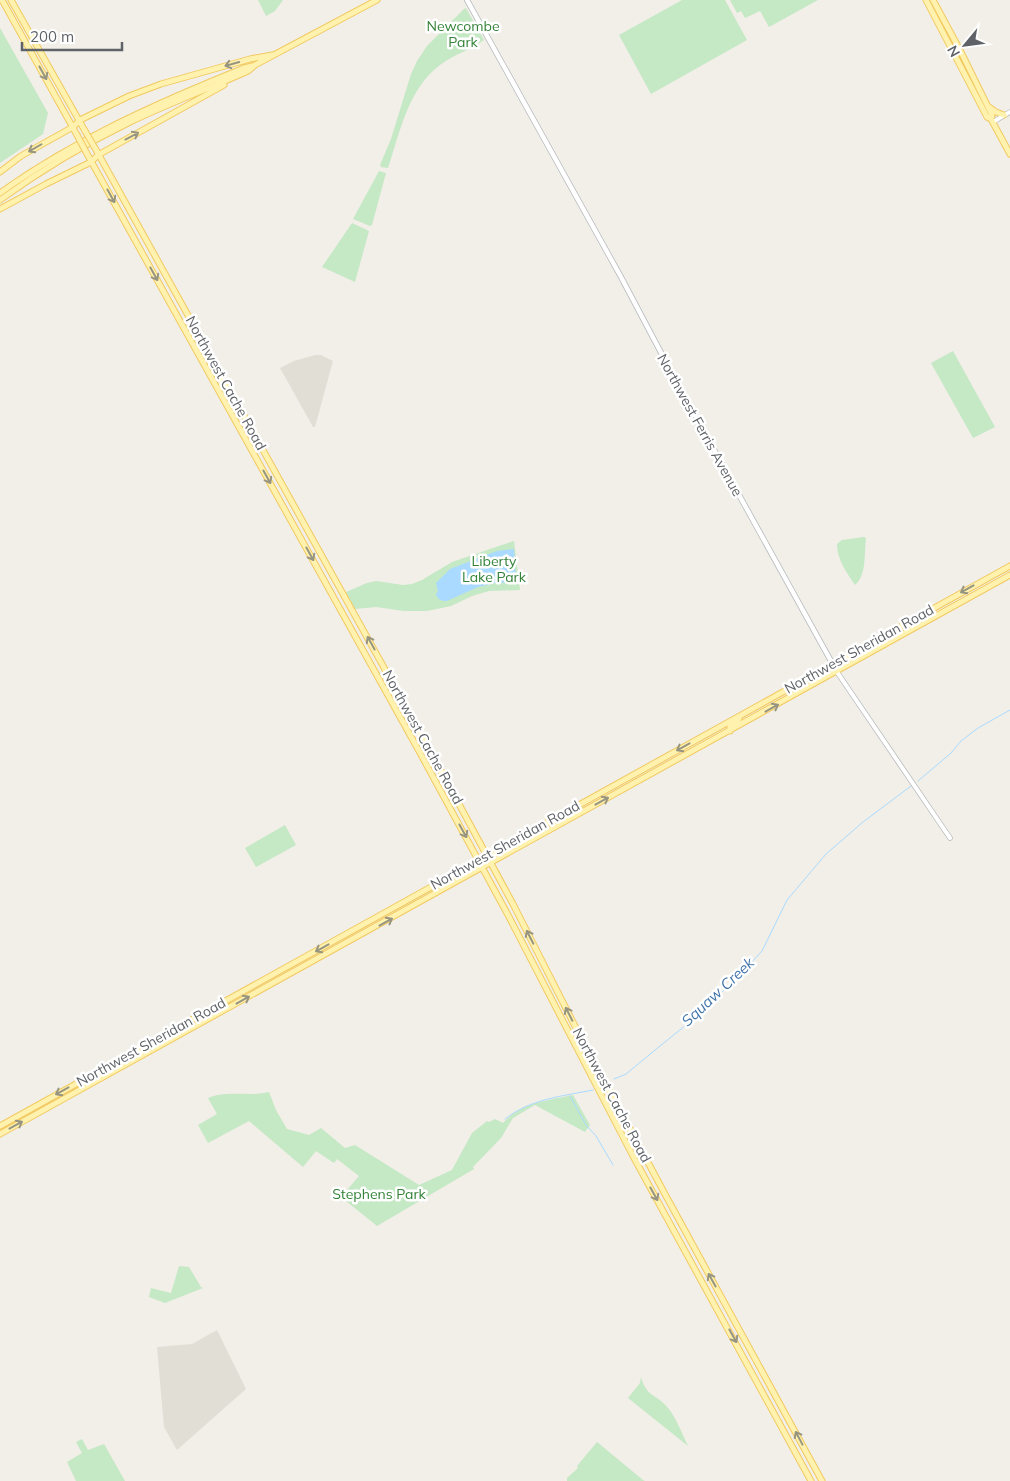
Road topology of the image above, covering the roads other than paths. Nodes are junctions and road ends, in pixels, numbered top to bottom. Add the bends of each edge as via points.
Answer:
1 (2, 0) edge
2 (11, 0) edge
3 (377, 0) edge
4 (468, 0) edge
5 (926, 0) edge
6 (933, 0) edge
7 (280, 53) junction
8 (255, 65) junction
9 (237, 76) junction
10 (987, 105) junction
11 (1010, 112) edge
12 (1004, 115) junction
13 (80, 120) junction
14 (992, 120) junction
15 (72, 127) junction
16 (1010, 154) edge
17 (98, 155) junction
18 (92, 162) junction
19 (0, 172) edge
20 (0, 193) edge
21 (0, 200) edge
22 (0, 209) edge
23 (1010, 566) edge
24 (1010, 575) edge
25 (832, 664) junction
26 (837, 672) junction
27 (749, 710) junction
28 (726, 723) junction
29 (730, 731) junction
30 (691, 752) junction
31 (950, 838) dead end
32 (487, 855) junction
33 (478, 860) junction
34 (491, 863) junction
35 (483, 868) junction
36 (0, 1126) edge
37 (0, 1134) edge
38 (811, 1481) edge
39 (822, 1481) edge

1 -> 15 main road, Northwest Cache Road
2 - 13 main road, Northwest Cache Road
3 - 7 main road
4 - 25 main road, Northwest Ferris Avenue
5 - 14 main road via 987,117
6 - 10 main road
7 - 8 main road
7 -> 13 main road via 161,84
8 - 9 main road
8 - 20 main road via 179,94 108,127 55,156
17 -> 9 main road
9 - 21 main road via 119,128 58,161
10 - 12 main road
10 - 14 main road
11 - 12 street
12 - 14 street
13 - 15 main road
13 - 17 main road, Northwest Cache Road, bridge
14 - 16 main road
15 - 18 main road, Northwest Cache Road, bridge
15 -> 19 main road
17 - 18 main road
32 -> 17 main road, Northwest Cache Road
18 - 22 main road
18 -> 33 main road, Northwest Cache Road
23 -> 25 main road, Northwest Sheridan Road
24 - 26 main road, Northwest Sheridan Road
25 - 26 main road, Northwest Ferris Avenue
25 - 27 main road, Northwest Sheridan Road
29 -> 26 main road, Northwest Sheridan Road
26 - 31 street, Northwest Ferris Avenue
27 - 28 main road, Northwest Sheridan Road
27 - 29 main road via 730,726
28 - 30 main road via 727,729
28 -> 32 main road, Northwest Sheridan Road
29 - 30 main road, Northwest Sheridan Road
34 -> 30 main road, Northwest Sheridan Road
32 - 33 main road, Northwest Sheridan Road
32 - 34 main road, Northwest Cache Road
33 - 35 main road, Northwest Cache Road
33 -> 36 main road, Northwest Sheridan Road
34 - 35 main road, Northwest Sheridan Road
39 -> 34 main road, Northwest Cache Road via 630,1129
37 -> 35 main road, Northwest Sheridan Road
35 -> 38 main road, Northwest Cache Road via 631,1151

